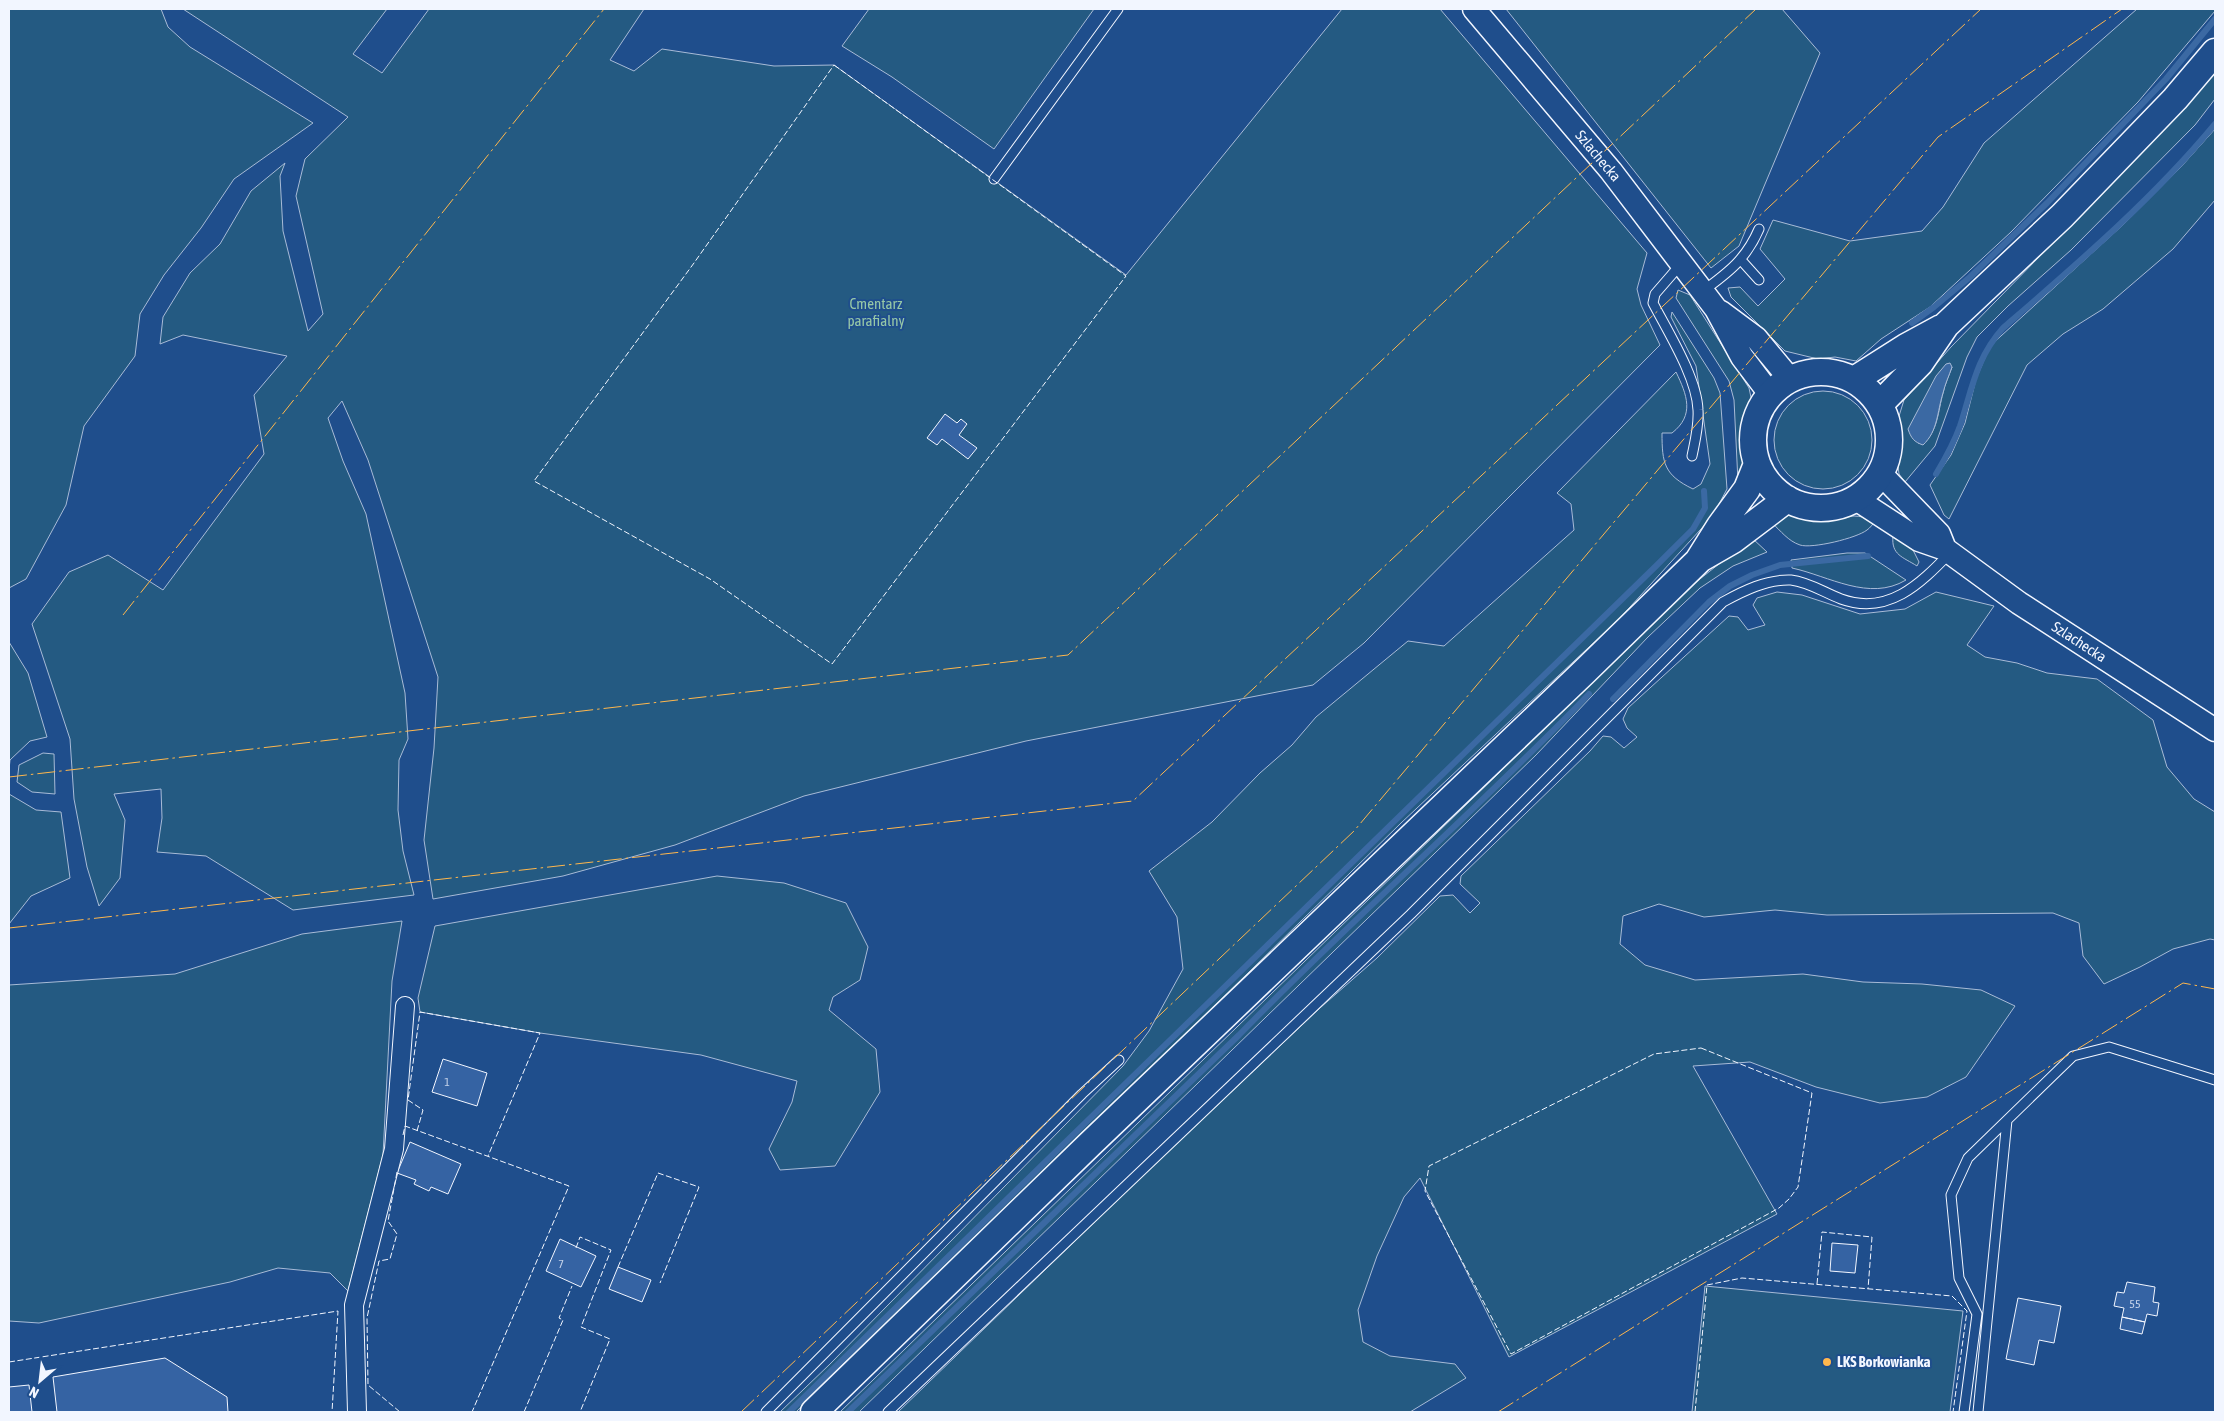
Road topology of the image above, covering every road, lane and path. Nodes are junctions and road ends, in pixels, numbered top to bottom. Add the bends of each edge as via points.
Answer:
1 (1118, 9) edge
2 (1474, 9) edge
3 (2215, 52) edge
4 (994, 179) dead end
5 (1759, 228) dead end
6 (1741, 260) junction
7 (1682, 263) junction
8 (1759, 280) dead end
9 (1709, 300) junction
10 (1946, 326) junction
11 (1854, 380) junction
12 (1780, 386) junction
13 (1880, 404) junction
14 (1692, 456) dead end
15 (1757, 464) junction
16 (1881, 474) junction
17 (1787, 499) junction
18 (1856, 499) junction
19 (1947, 551) junction
20 (1698, 561) junction
21 (2215, 730) edge
22 (405, 1006) dead end
23 (1119, 1060) dead end
24 (2215, 1080) edge
25 (2007, 1120) junction
26 (357, 1412) edge
27 (766, 1412) edge
28 (814, 1412) edge
29 (888, 1412) edge
30 (1964, 1412) edge
31 (1978, 1412) edge

1 - 4 lane
2 - 7 street, Szlachecka via 1611,171
3 - 10 main road via 2175,99 2062,216
5 - 6 lane
6 - 8 lane
6 - 9 lane
7 - 9 street, Szlachecka
7 - 14 lane via 1654,294 1653,303 1680,355 1696,396 1697,429
9 - 12 street, Szlachecka via 1756,338
10 - 11 main road
10 - 13 main road via 1920,363
11 - 12 main road via 1839,374 1806,373
11 - 13 main road via 1869,390
12 - 15 main road via 1759,410 1753,446
13 - 16 main road via 1890,439 1888,457
15 - 17 main road via 1769,484
15 - 20 main road via 1746,489
16 - 18 main road
16 - 19 street, Szlachecka via 1939,534
17 - 18 main road via 1803,506 1821,508 1839,506
17 - 20 main road via 1733,540
18 - 19 street, Szlachecka via 1919,540
19 - 21 street, Szlachecka via 2019,603
19 - 29 lane via 1926,579 1893,600 1872,604 1843,600 1793,580 1774,580 1723,602 1423,902
20 - 28 main road
22 - 26 street via 394,1149 354,1305
23 - 27 lane
24 - 25 lane via 2109,1047 2073,1056
25 - 30 lane via 1968,1158 1952,1194 1959,1278 1977,1314
25 - 31 lane

